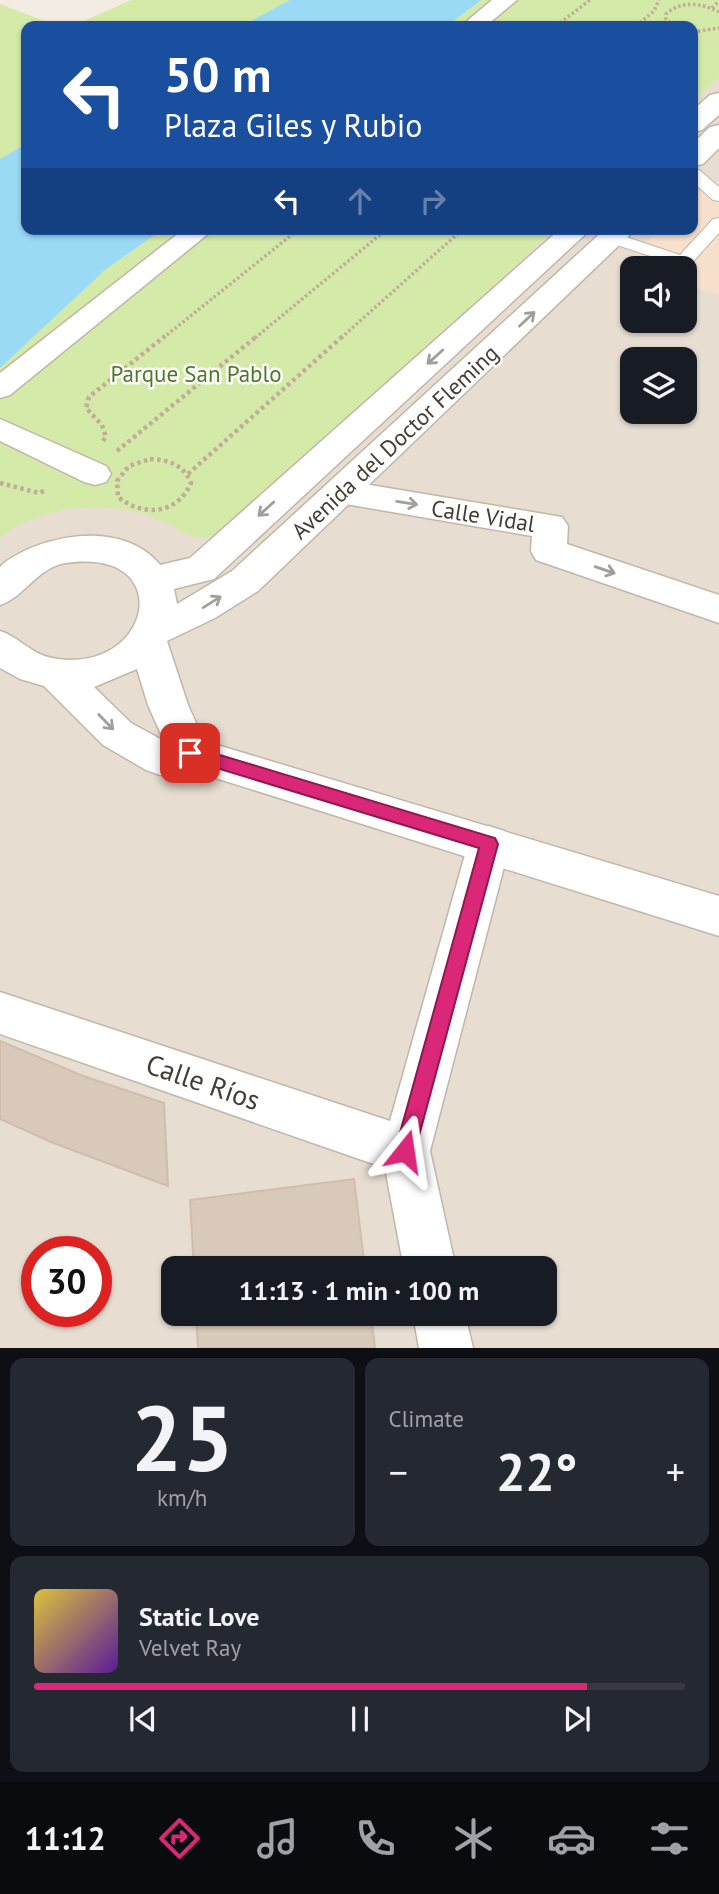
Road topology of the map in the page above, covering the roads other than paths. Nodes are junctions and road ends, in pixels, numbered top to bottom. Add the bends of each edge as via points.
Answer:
1 (506, 0) edge
2 (478, 21) edge
3 (719, 101) edge
4 (698, 120) edge
5 (719, 134) edge
6 (698, 153) edge
7 (698, 177) edge
8 (719, 196) edge
9 (719, 223) edge
10 (193, 235) edge
11 (570, 235) edge
12 (617, 235) edge
13 (620, 235) edge
14 (0, 388) edge
15 (0, 429) edge
16 (86, 470) road end
17 (340, 492) junction
18 (153, 580) junction
19 (3, 584) edge
20 (719, 609) edge
21 (149, 635) junction
22 (4, 657) edge
23 (57, 675) junction
24 (190, 753) junction
25 (489, 844) junction
26 (719, 916) edge
27 (0, 1013) edge
28 (405, 1151) junction
29 (427, 1256) edge
30 (441, 1326) edge
31 (446, 1348) edge

1 - 2 street
3 - 4 street
5 - 6 street
7 - 8 lane
9 - 13 lane via 682,262
10 - 14 street
11 -> 18 street, Avenida del Doctor Fleming via 201,569
17 -> 12 street, Avenida del Doctor Fleming
15 - 16 street
17 -> 20 street, Calle Vidal via 550,526 549,551
21 -> 17 street, Avenida del Doctor Fleming via 245,581
18 - 19 street via 124,556 81,548 30,563
18 - 21 street via 159,614
21 - 23 street, Avenida del Doctor Fleming via 134,652 110,666
21 - 24 street via 168,705
22 - 23 street
23 -> 24 street via 117,734 160,758
24 - 25 street
25 - 26 street
25 - 28 street
27 - 28 street, Calle Ríos
28 - 29 street
30 - 31 street

